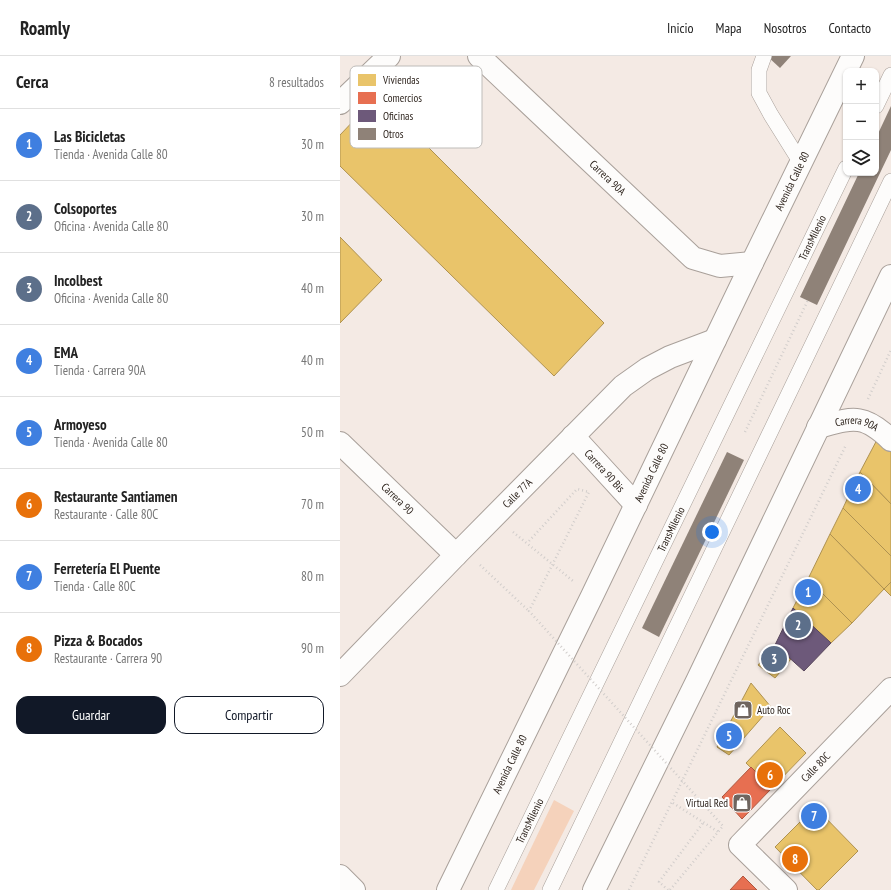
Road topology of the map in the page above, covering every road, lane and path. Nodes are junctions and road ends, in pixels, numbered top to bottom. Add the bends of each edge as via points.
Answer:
1 (389, 56) edge
2 (479, 56) edge
3 (764, 56) edge
4 (853, 56) edge
5 (379, 66) edge
6 (891, 75) edge
7 (350, 93) edge
8 (340, 103) edge
9 (877, 104) edge
10 (801, 163) junction
11 (843, 174) edge
12 (891, 181) edge
13 (752, 263) junction
14 (891, 276) edge
15 (808, 300) dead end
16 (715, 340) junction
17 (891, 350) edge
18 (859, 419) junction
19 (818, 427) junction
20 (744, 434) dead end
21 (574, 436) junction
22 (891, 440) edge
23 (340, 443) edge
24 (636, 505) junction
25 (494, 516) junction
26 (528, 542) junction
27 (456, 555) junction
28 (485, 570) dead end
29 (592, 596) junction
30 (530, 611) junction
31 (340, 675) edge
32 (891, 689) edge
33 (673, 803) junction
34 (703, 823) junction
35 (740, 845) junction
36 (340, 876) edge
37 (354, 890) edge
38 (448, 890) edge
39 (496, 890) edge
40 (550, 890) edge
41 (594, 890) edge
42 (629, 890) edge
43 (669, 890) edge
44 (786, 890) edge

1 - 5 main road
2 - 13 main road, Carrera 90A via 693,258 720,266
3 - 10 lane via 759,70 759,93
4 - 10 main road, Avenida Calle 80
6 - 9 lane
7 - 8 main road
10 - 13 main road, Avenida Calle 80
11 - 39 lane, TransMilenio
12 - 40 lane
13 - 16 main road, Avenida Calle 80
14 - 19 main road
15 - 20 path
16 - 21 main road, Calle 77A via 670,357 647,369 623,386
16 - 24 main road, Avenida Calle 80
17 - 18 path
18 - 19 main road, Carrera 90A
18 - 22 main road, Carrera 90A via 881,431
18 - 33 path
19 - 41 main road
21 - 24 main road, Carrera 90 Bis
21 - 25 main road, Calle 77A
23 - 27 main road, Carrera 90
24 - 29 main road, Avenida Calle 80
25 - 26 path
25 - 27 main road, Calle 77A
26 - 29 path
26 - 30 path, bridge via 577,489 589,492
27 - 31 main road, Calle 77A
28 - 30 path, bridge
29 - 38 main road, Avenida Calle 80
30 - 43 path, bridge via 723,826
32 - 35 main road, Calle 80C
33 - 34 path
33 - 42 path
34 - 35 path
34 - 43 path via 659,882
35 - 44 main road
36 - 37 main road

